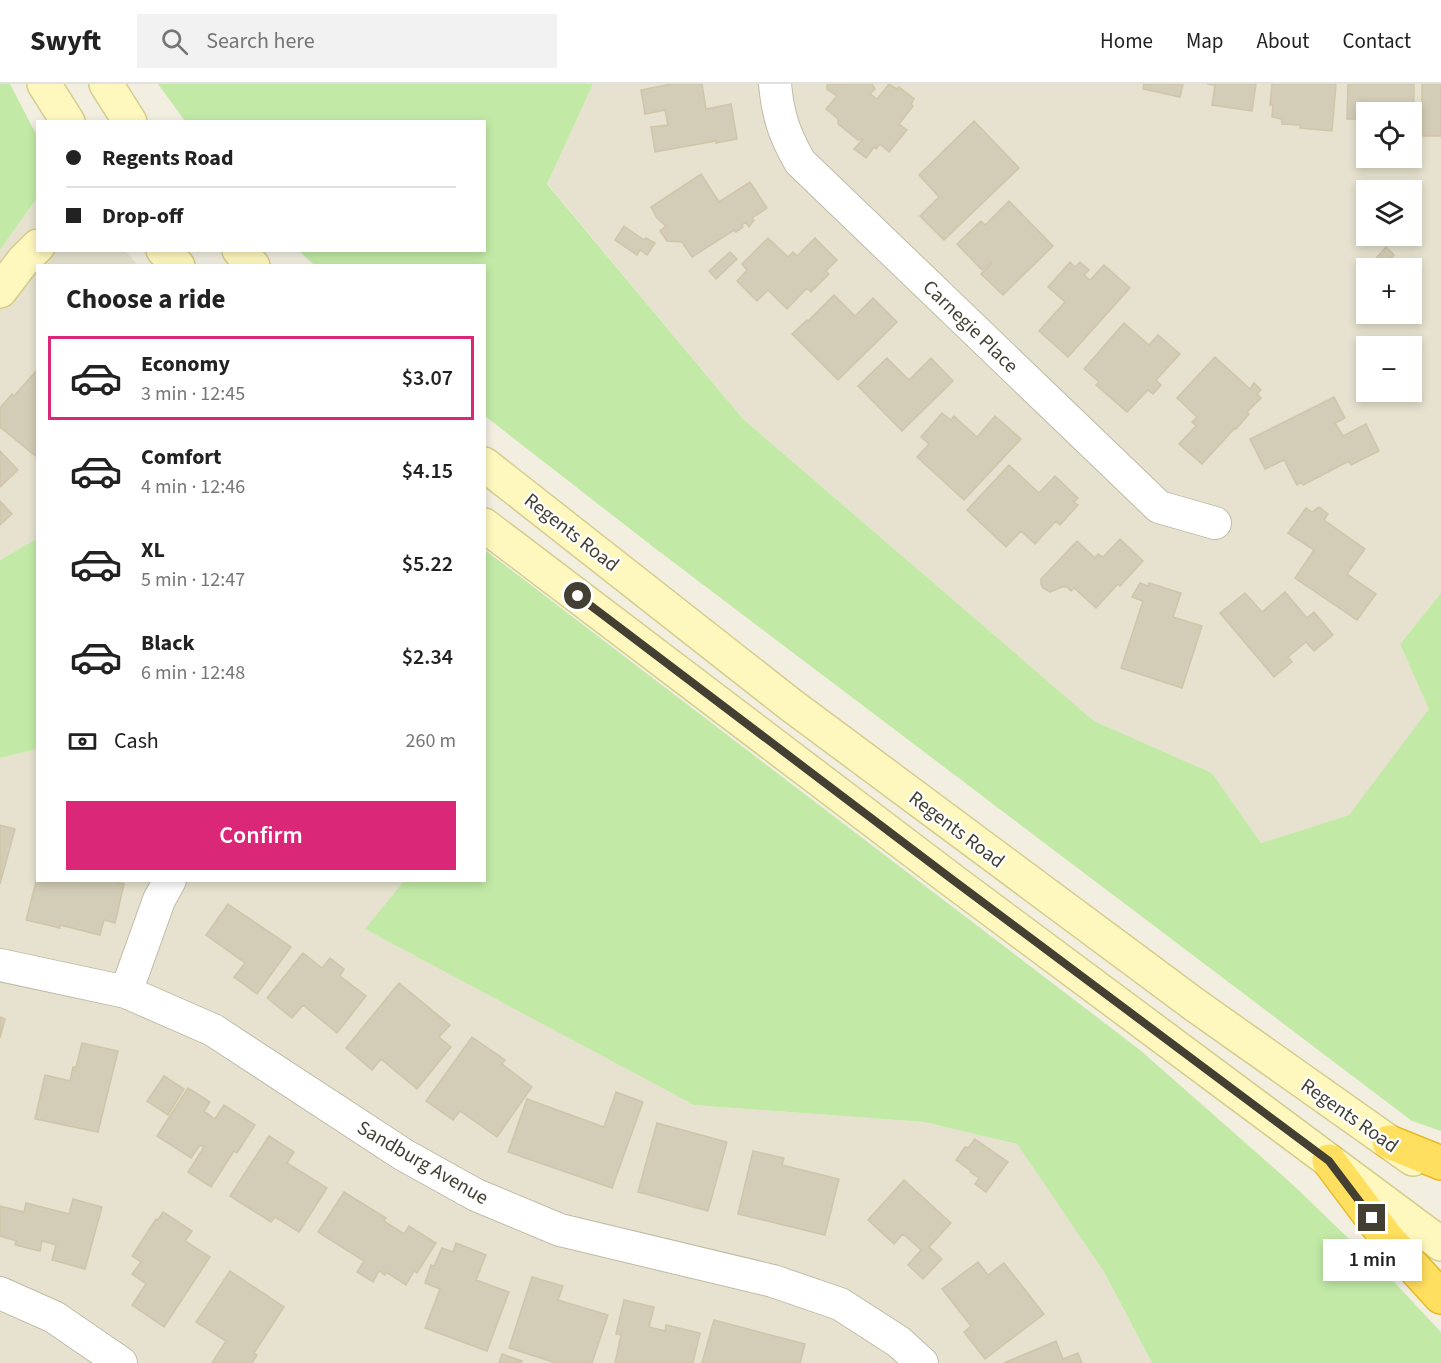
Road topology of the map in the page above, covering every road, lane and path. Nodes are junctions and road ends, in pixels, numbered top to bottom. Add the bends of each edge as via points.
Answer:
1 (44, 84) edge
2 (106, 84) edge
3 (775, 84) edge
4 (67, 120) edge
5 (129, 120) edge
6 (36, 248) edge
7 (165, 252) edge
8 (241, 252) edge
9 (176, 264) edge
10 (251, 264) edge
11 (0, 291) edge
12 (486, 466) edge
13 (1215, 523) dead end
14 (486, 527) edge
15 (169, 882) edge
16 (0, 965) edge
17 (126, 993) junction
18 (1389, 1142) junction
19 (1329, 1161) junction
20 (1441, 1163) edge
21 (1441, 1179) edge
22 (1441, 1244) edge
23 (0, 1293) edge
24 (1441, 1297) edge
25 (121, 1363) edge
26 (921, 1363) edge

1 - 4 main road
2 - 5 main road
3 - 13 street, Carnegie Place via 780,120 800,162 1159,507
6 - 11 main road
7 - 9 main road
8 - 10 main road
12 - 18 main road, Regents Road via 790,705 1195,1005
14 - 19 main road
15 - 17 street
16 - 17 street, Sandburg Avenue
17 - 26 street, Sandburg Avenue via 213,1030 404,1155 476,1196 560,1230 773,1281 840,1304 899,1342
18 - 20 highway
18 - 21 main road, Regents Road
19 - 22 main road
19 - 24 highway via 1386,1237
23 - 25 street via 54,1317

